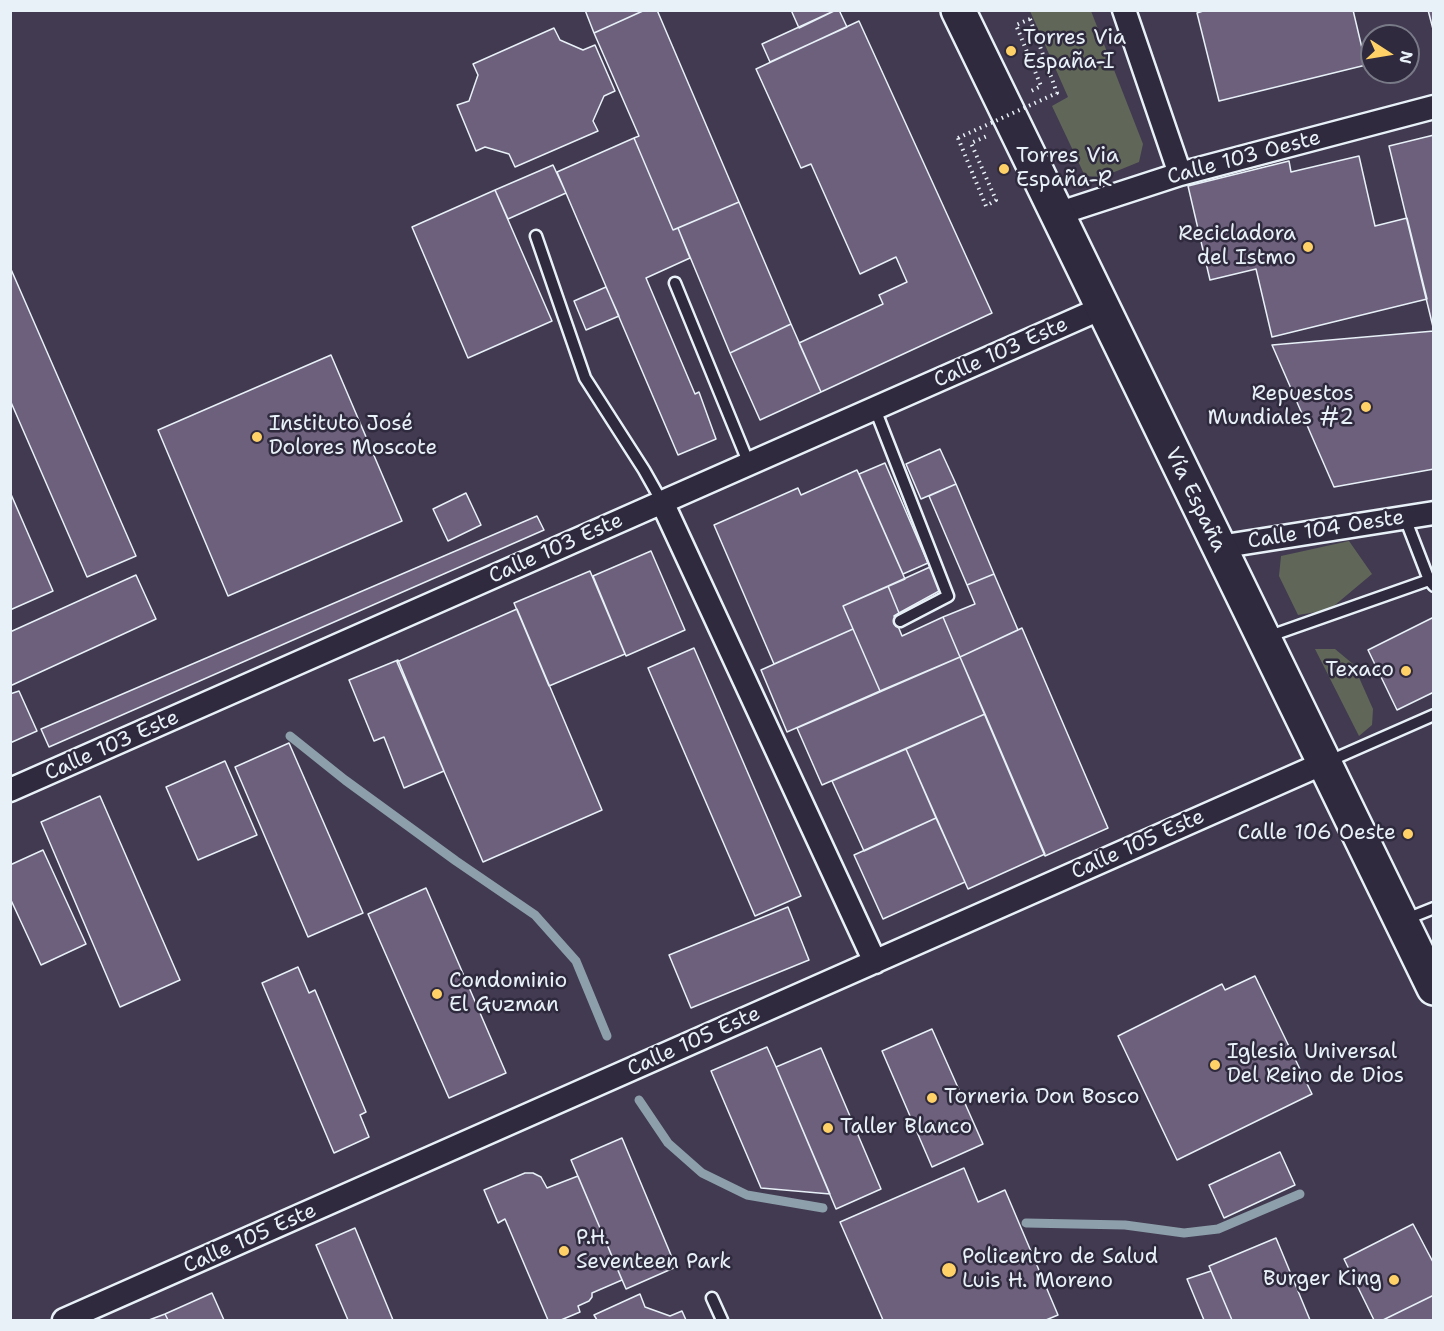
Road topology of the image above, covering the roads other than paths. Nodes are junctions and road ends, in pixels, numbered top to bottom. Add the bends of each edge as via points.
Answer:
1 (958, 10) edge
2 (1124, 10) edge
3 (1434, 107) edge
4 (1180, 174) junction
5 (1057, 214) junction
6 (536, 236) dead end
7 (675, 283) dead end
8 (1102, 308) junction
9 (874, 409) junction
10 (749, 464) junction
11 (662, 502) junction
12 (1434, 513) edge
13 (1405, 518) junction
14 (1219, 547) junction
15 (1431, 583) edge
16 (900, 621) dead end
17 (1263, 639) junction
18 (1434, 715) edge
19 (1324, 763) junction
20 (10, 790) edge
21 (1434, 908) edge
22 (1401, 921) junction
23 (875, 962) junction
24 (1434, 988) edge
25 (712, 1298) dead end
26 (64, 1320) edge
27 (722, 1320) edge

1 - 5 main road, Vía España
2 - 4 street
3 - 4 street, Calle 103 Oeste
4 - 5 street, Calle 103 Oeste
5 - 8 main road, Vía España
6 - 11 lane via 585,378
7 - 10 lane
8 - 9 street, Calle 103 Este
8 - 14 main road, Vía España
9 - 10 street, Calle 103 Este
9 - 16 lane via 948,596
10 - 11 street, Calle 103 Este
11 - 20 street, Calle 103 Este
11 - 23 street
12 - 13 street, Calle 104 Oeste
13 - 14 street, Calle 104 Oeste
13 - 15 lane
14 - 17 main road, Vía España
15 - 17 lane
17 - 19 main road, Vía España
18 - 19 lane
19 - 22 main road, Vía España
19 - 23 street, Calle 105 Este
21 - 22 lane
22 - 24 main road, Vía España
23 - 26 street, Calle 105 Este
25 - 27 lane

